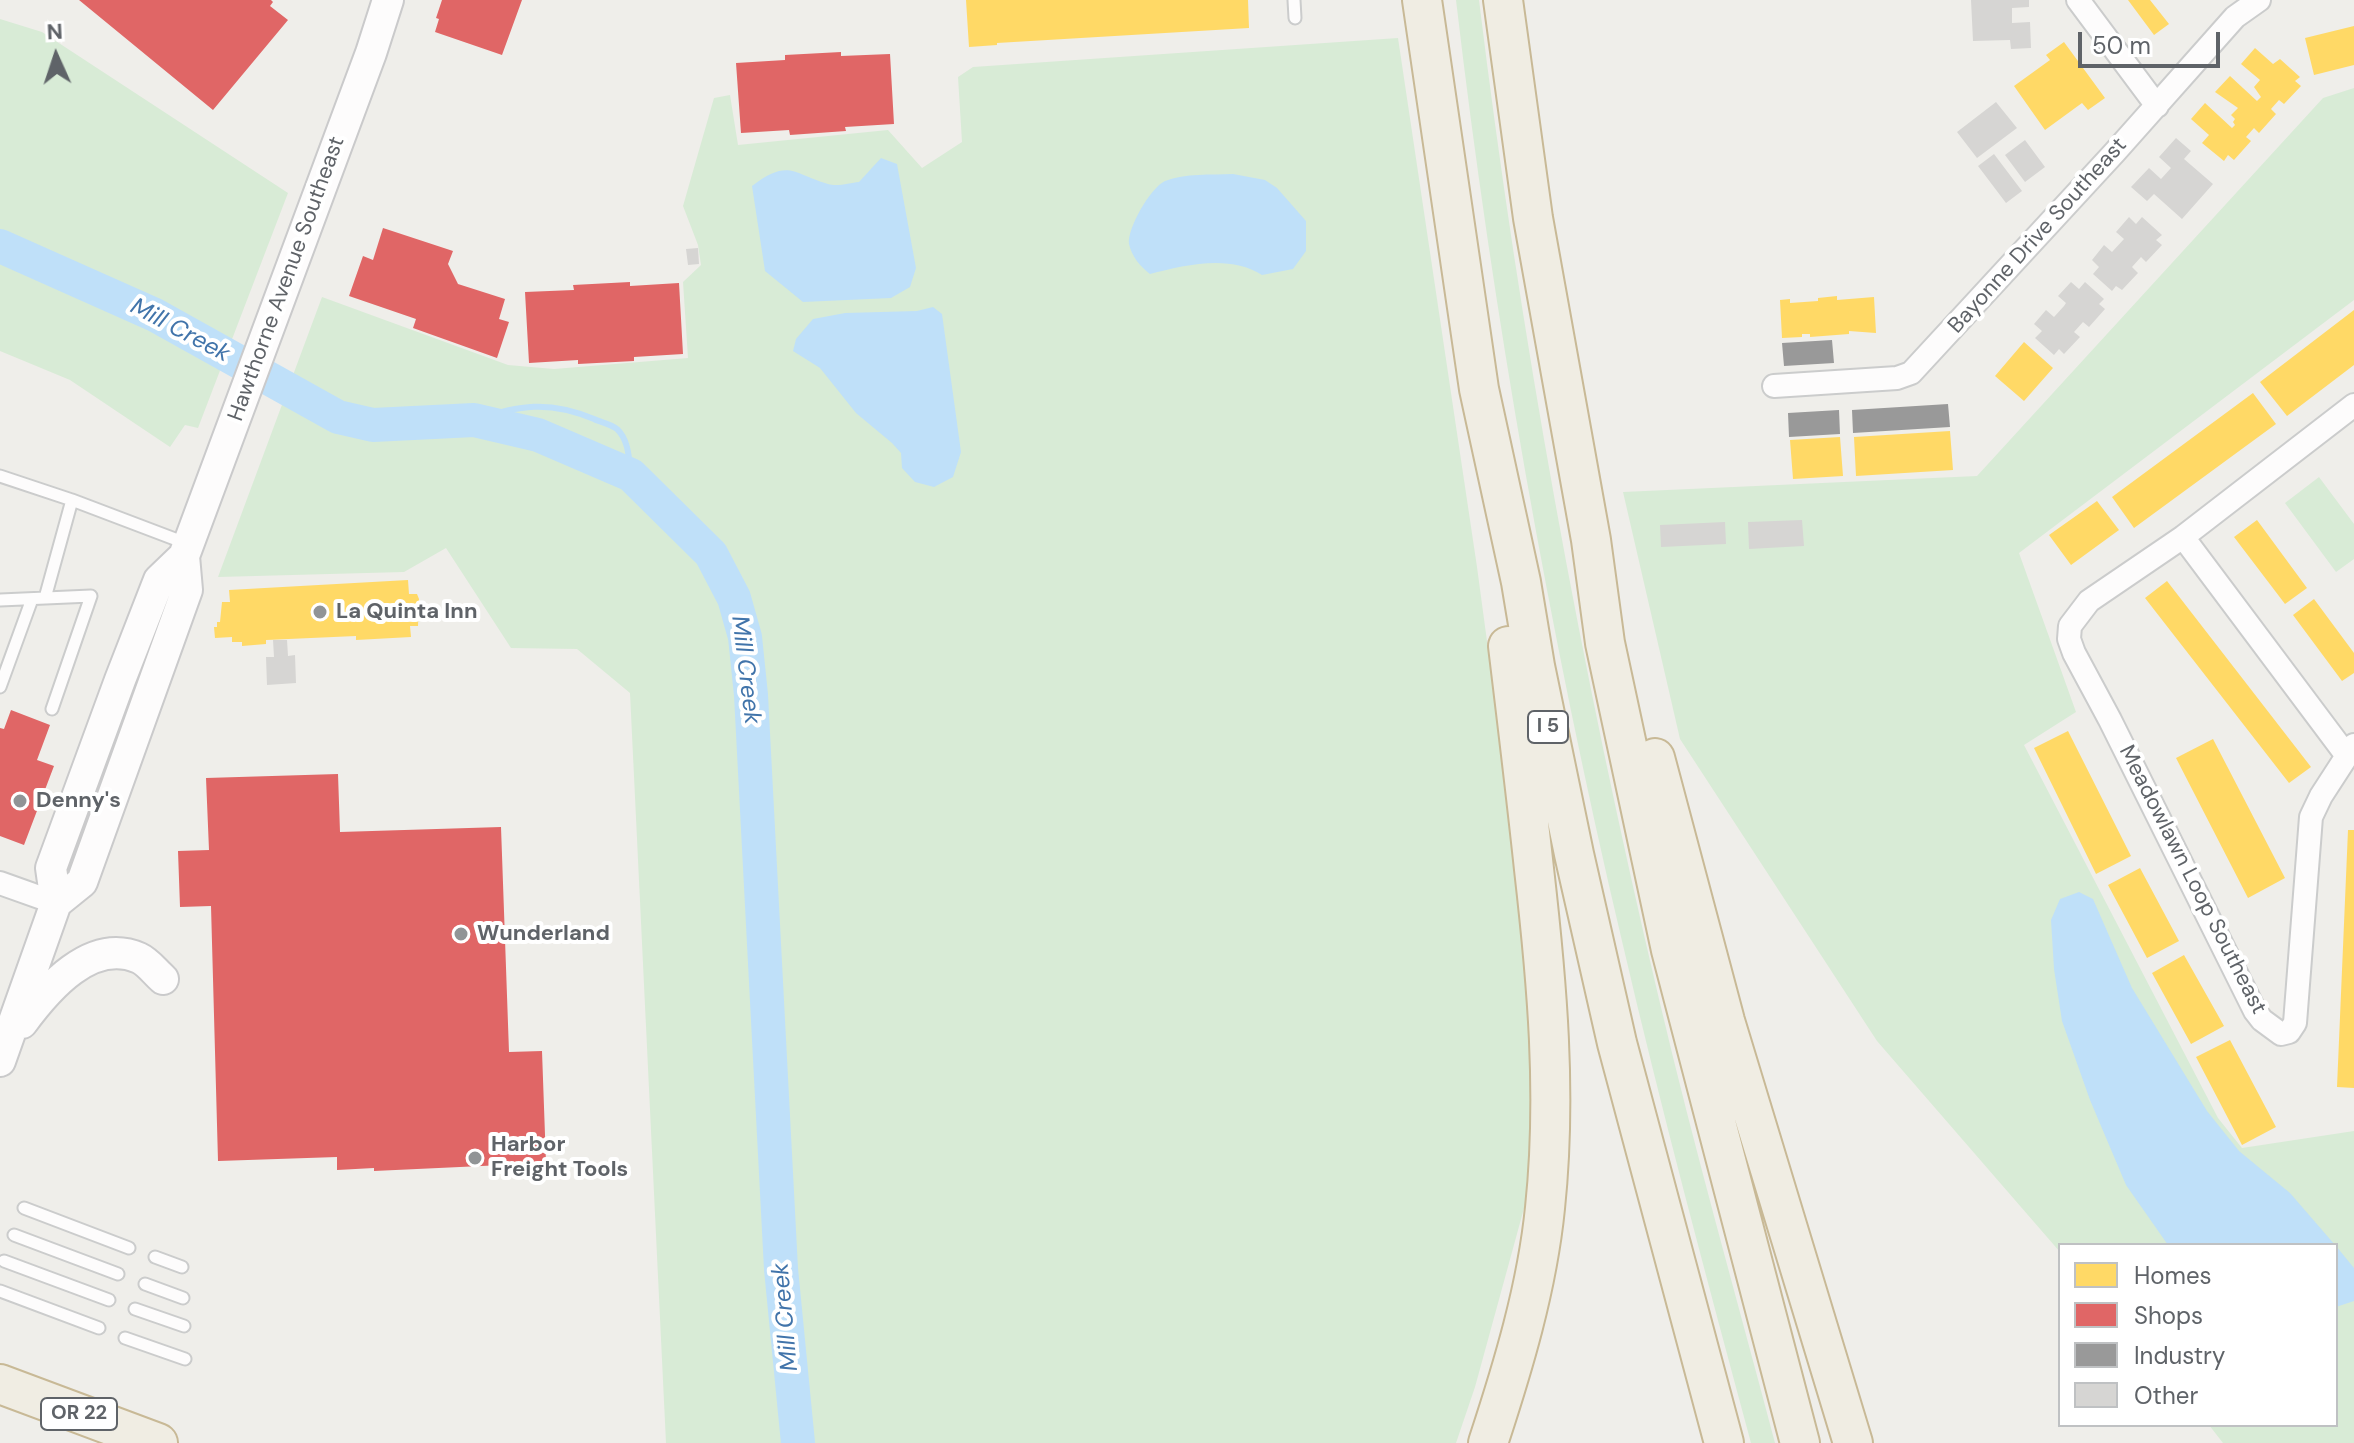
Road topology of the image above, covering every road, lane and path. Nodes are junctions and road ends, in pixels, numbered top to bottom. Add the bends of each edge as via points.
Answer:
1 (388, 0) edge
2 (1294, 0) edge
3 (1422, 0) edge
4 (1503, 0) edge
5 (2078, 0) edge
6 (2259, 0) edge
7 (1295, 18) dead end
8 (2157, 106) junction
9 (1774, 386) dead end
10 (1479, 389) junction
11 (2354, 405) edge
12 (0, 476) edge
13 (72, 500) junction
14 (2183, 537) junction
15 (1591, 540) junction
16 (186, 550) junction
17 (45, 598) junction
18 (32, 599) junction
19 (0, 600) edge
20 (0, 687) edge
21 (52, 709) dead end
22 (2350, 751) edge
23 (0, 883) edge
24 (56, 903) junction
25 (163, 979) dead end
26 (4, 1050) edge
27 (24, 1208) dead end
28 (14, 1235) dead end
29 (129, 1248) dead end
30 (155, 1257) dead end
31 (4, 1261) dead end
32 (182, 1267) dead end
33 (118, 1274) dead end
34 (145, 1284) dead end
35 (0, 1291) edge
36 (183, 1298) dead end
37 (109, 1300) dead end
38 (135, 1309) dead end
39 (184, 1326) dead end
40 (99, 1328) dead end
41 (125, 1338) dead end
42 (185, 1359) dead end
43 (1511, 1373) junction
44 (0, 1384) edge
45 (158, 1443) edge
46 (1473, 1443) edge
47 (1488, 1443) edge
48 (1724, 1443) edge
49 (1800, 1443) edge
50 (1853, 1443) edge

1 - 16 main road, Hawthorne Avenue Southeast
2 - 7 lane
3 - 10 highway, I 5
4 - 15 highway via 1533,218
5 - 8 street
6 - 8 street, Bayonne Drive Southeast via 2235,17
8 - 9 street, Bayonne Drive Southeast via 1911,373
10 - 43 highway via 1543,943 1551,1057 1545,1210
10 - 48 highway, I 5 via 1617,1043
11 - 14 street, Meadowlawn Loop Southeast
12 - 13 lane
13 - 16 lane
13 - 17 lane
14 - 22 street, Meadowlawn Loop Southeast
14 - 22 street, Meadowlawn Loop Southeast via 2089,601 2070,626 2069,639 2255,1011 2281,1034 2295,1023 2311,817
15 - 49 highway via 1605,643 1671,950
15 - 50 highway via 1626,636 1725,1021
16 - 24 main road, Hawthorne Avenue Southeast via 159,580 120,680 51,868
17 - 18 lane
17 - 21 lane via 91,596
18 - 19 lane
18 - 20 lane
23 - 24 street
24 - 26 main road, Hawthorne Avenue Southeast
25 - 26 main road via 142,959 104,954 80,965 44,994
27 - 29 lane
28 - 33 lane
30 - 32 lane
31 - 37 lane
34 - 36 lane
35 - 40 lane
38 - 39 lane
41 - 42 lane
43 - 46 highway via 1481,1418
43 - 47 highway
44 - 45 highway, OR 22

